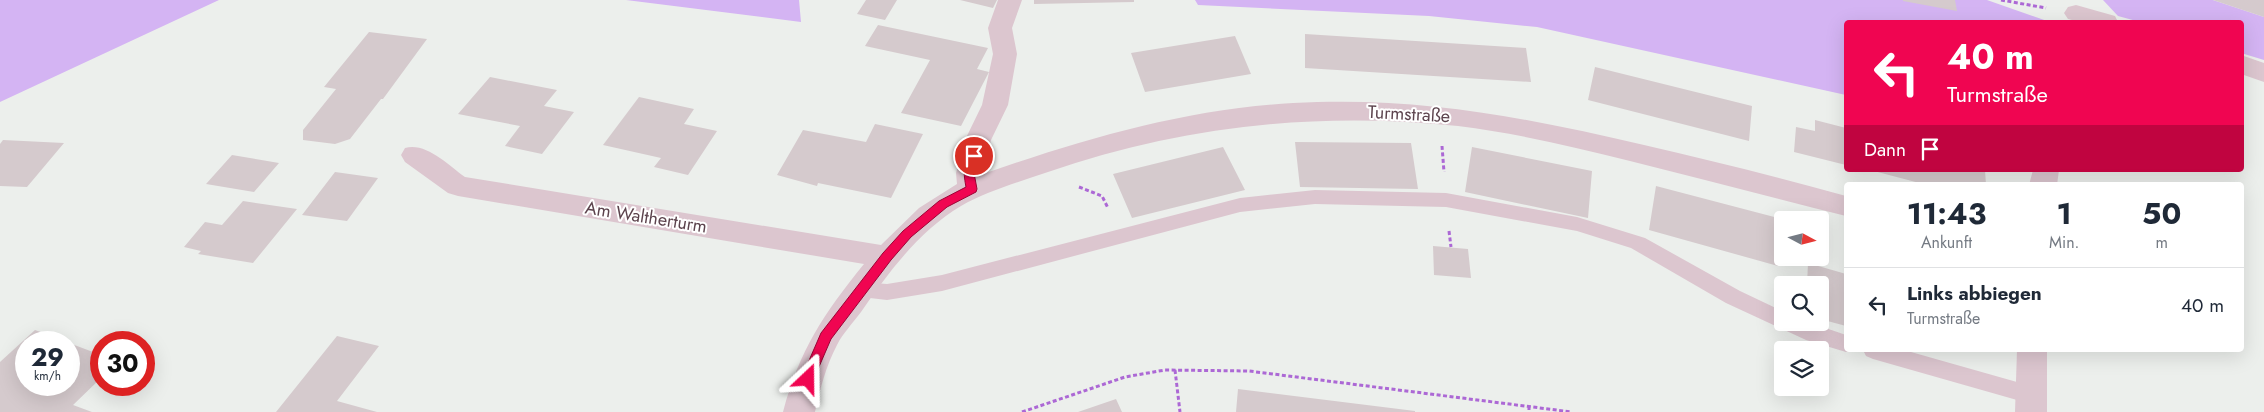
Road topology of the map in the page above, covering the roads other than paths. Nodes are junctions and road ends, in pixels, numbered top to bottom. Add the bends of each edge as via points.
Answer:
1 (1010, 0) edge
2 (2076, 12) edge
3 (2100, 20) edge
4 (2244, 65) edge
5 (2264, 73) edge
6 (414, 155) dead end
7 (972, 189) junction
8 (1844, 205) edge
9 (887, 257) junction
10 (860, 290) junction
11 (1774, 316) edge
12 (1806, 331) edge
13 (1844, 342) edge
14 (1879, 352) edge
15 (2032, 352) edge
16 (2031, 404) edge
17 (799, 412) edge

1 - 7 street via 1000,28 1005,54 995,105 978,140 968,173
2 - 3 street
4 - 5 street
6 - 9 street, Am Waltherturm via 458,186
7 - 8 street, Turmstraße via 1122,138 1248,116 1307,112 1410,113 1474,119 1555,133
7 - 9 street, Turmstraße via 943,204 907,234
9 - 10 street, Turmstraße
10 - 11 lane via 887,292 942,284 1240,204 1315,197 1446,200 1577,224 1638,243
10 - 17 street, Turmstraße via 826,336 808,379
12 - 13 lane
14 - 16 lane
15 - 16 street

